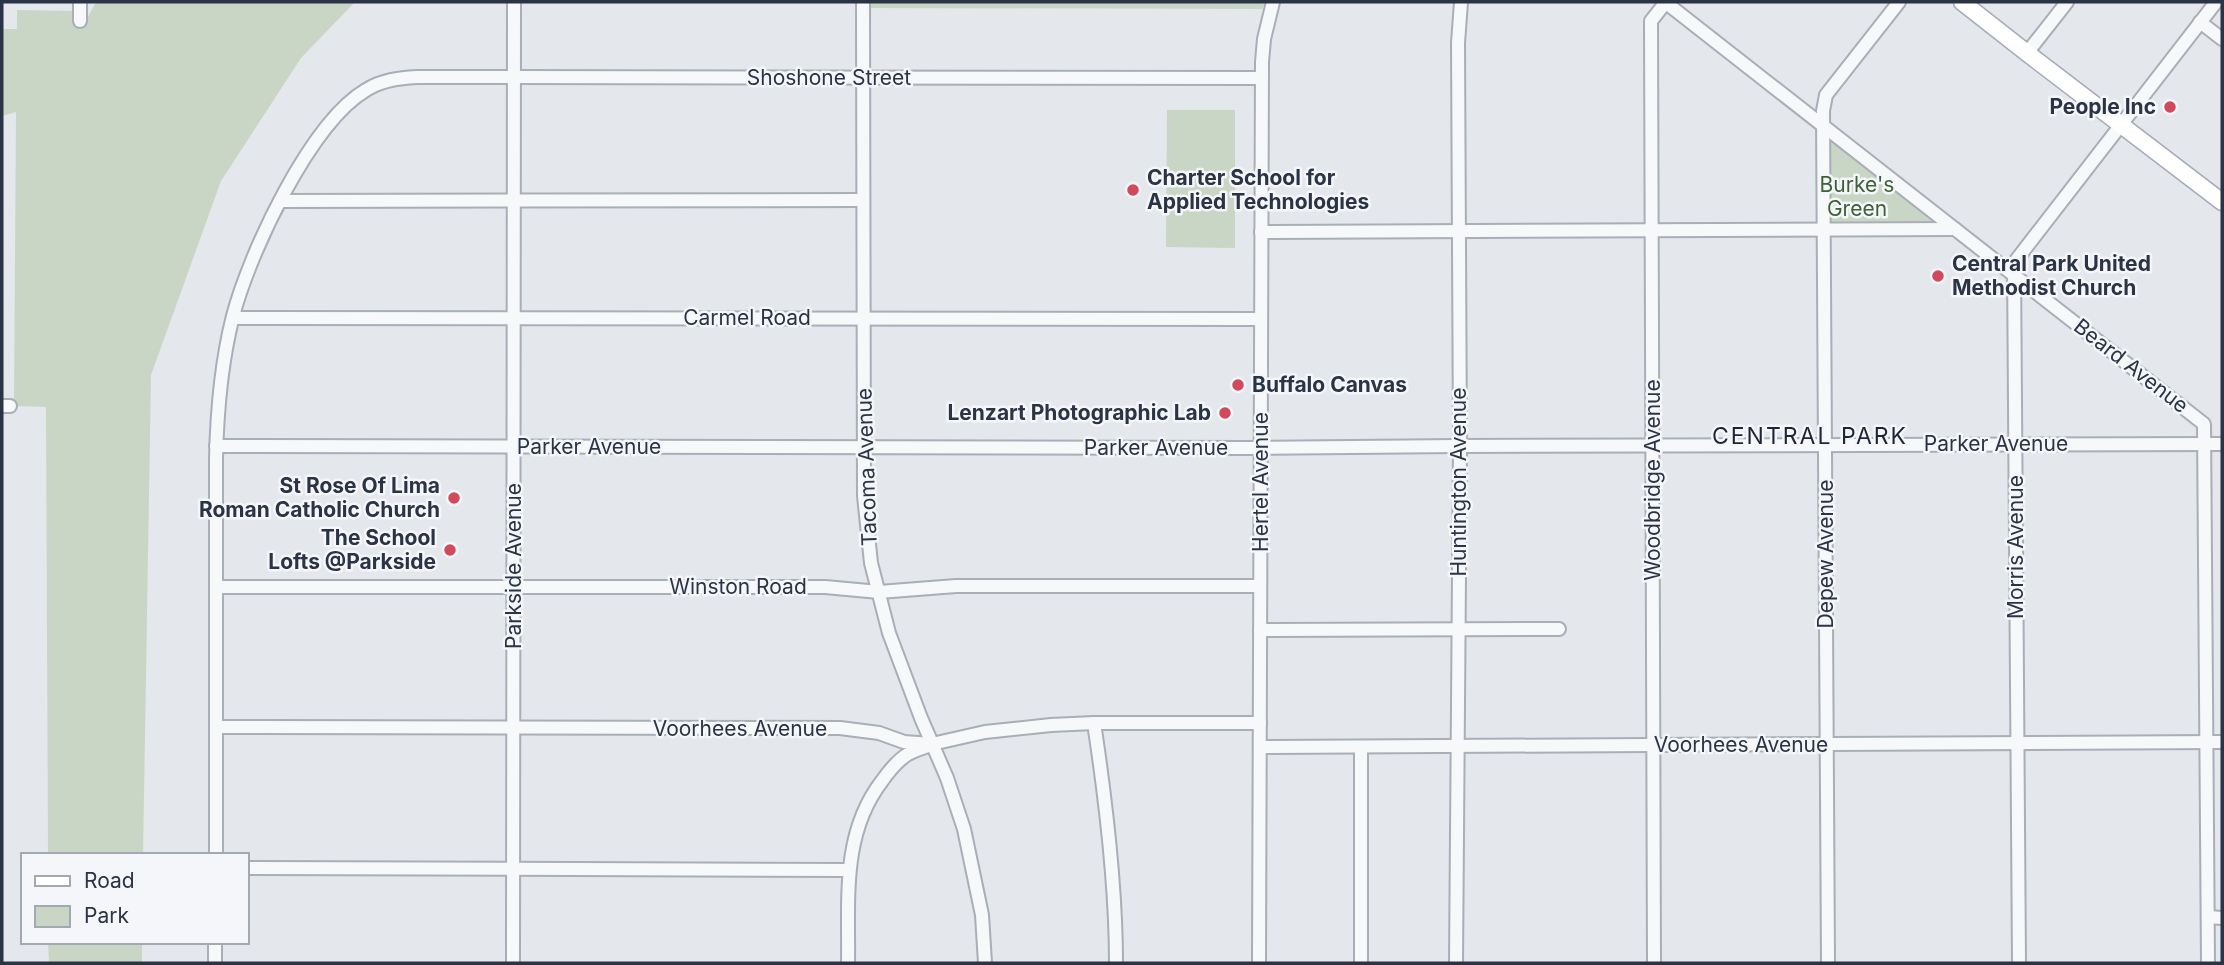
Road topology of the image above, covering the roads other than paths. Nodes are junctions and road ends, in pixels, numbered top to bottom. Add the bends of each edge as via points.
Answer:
1 (80, 2) edge
2 (514, 2) edge
3 (863, 2) edge
4 (1273, 2) edge
5 (1461, 2) edge
6 (1665, 2) edge
7 (1899, 2) edge
8 (1962, 2) edge
9 (2067, 2) edge
10 (2217, 2) edge
11 (80, 21) dead end
12 (2200, 22) junction
13 (2222, 39) edge
14 (2027, 53) junction
15 (514, 77) junction
16 (863, 78) junction
17 (1262, 78) junction
18 (2120, 124) junction
19 (1823, 126) junction
20 (863, 200) junction
21 (280, 201) junction
22 (514, 201) junction
23 (2222, 202) edge
24 (1955, 229) junction
25 (1824, 230) junction
26 (1651, 231) junction
27 (1261, 232) junction
28 (1458, 232) junction
29 (2014, 276) junction
30 (233, 317) junction
31 (514, 318) junction
32 (863, 319) junction
33 (1261, 319) junction
34 (2015, 444) junction
35 (2205, 444) junction
36 (2222, 444) edge
37 (1653, 445) junction
38 (1826, 445) junction
39 (216, 446) junction
40 (1460, 446) junction
41 (514, 447) junction
42 (864, 447) junction
43 (1261, 448) junction
44 (514, 586) junction
45 (1260, 586) junction
46 (216, 587) junction
47 (879, 592) junction
48 (1458, 629) junction
49 (1559, 629) dead end
50 (1260, 630) junction
51 (1094, 723) junction
52 (1260, 723) junction
53 (216, 727) junction
54 (513, 728) junction
55 (2207, 742) junction
56 (2222, 742) edge
57 (2017, 743) junction
58 (932, 744) junction
59 (1827, 744) junction
60 (1654, 745) junction
61 (1457, 746) junction
62 (1260, 747) junction
63 (1361, 747) junction
64 (216, 853) edge
65 (248, 868) edge
66 (513, 869) junction
67 (849, 870) junction
68 (2208, 917) junction
69 (2222, 918) edge
70 (215, 944) edge
71 (215, 963) edge
72 (513, 963) edge
73 (848, 963) edge
74 (985, 963) edge
75 (1116, 963) edge
76 (1259, 963) edge
77 (1361, 963) edge
78 (1456, 963) edge
79 (1654, 963) edge
80 (1828, 963) edge
81 (2019, 963) edge
82 (2208, 963) edge

1 - 11 street
2 - 15 street, Parkside Avenue
3 - 16 street, Tacoma Avenue
4 - 17 street, Hertel Avenue via 1264,39
5 - 28 street, Huntington Avenue
6 - 19 street, Beard Avenue
6 - 26 street, Woodbridge Avenue via 1651,21
7 - 19 street, Depew Avenue via 1826,95
8 - 14 main road
9 - 14 street
10 - 12 street, Morris Avenue
12 - 13 street
12 - 18 street, Morris Avenue
14 - 18 main road
15 - 16 street, Shoshone Street
15 - 21 street, Shoshone Street via 417,77 379,83 341,112
15 - 22 street, Parkside Avenue
16 - 17 street, Shoshone Street
16 - 20 street, Tacoma Avenue
17 - 27 street, Hertel Avenue
18 - 23 main road
18 - 29 street, Morris Avenue via 2014,263
19 - 24 street, Beard Avenue
19 - 25 street, Depew Avenue
20 - 22 street
20 - 32 street, Tacoma Avenue
21 - 22 street
21 - 30 street, Shoshone Street via 250,261
22 - 31 street, Parkside Avenue
24 - 25 street
24 - 29 street, Beard Avenue
25 - 26 street
25 - 38 street, Depew Avenue
26 - 28 street
26 - 37 street, Woodbridge Avenue
27 - 28 street
27 - 33 street, Hertel Avenue
28 - 40 street, Huntington Avenue
29 - 34 street, Morris Avenue
29 - 35 street, Beard Avenue via 2204,424
30 - 31 street, Carmel Road
30 - 39 street, Shoshone Street via 221,379
31 - 32 street, Carmel Road
31 - 41 street, Parkside Avenue
32 - 33 street, Carmel Road
32 - 42 street, Tacoma Avenue
33 - 43 street, Hertel Avenue
34 - 35 street, Parker Avenue
34 - 38 street, Parker Avenue
34 - 57 street, Morris Avenue
35 - 36 street, Parker Avenue
35 - 55 street, Beard Avenue
37 - 38 street, Parker Avenue
37 - 40 street, Parker Avenue
37 - 60 street, Woodbridge Avenue
38 - 59 street, Depew Avenue
39 - 41 street, Parker Avenue
39 - 46 street, Shoshone Street
40 - 43 street, Parker Avenue
40 - 48 street, Huntington Avenue
41 - 42 street, Parker Avenue
41 - 44 street, Parkside Avenue
42 - 43 street, Parker Avenue
42 - 47 street, Tacoma Avenue via 866,518
43 - 45 street, Hertel Avenue
44 - 46 street, Winston Road
44 - 47 street, Winston Road via 825,587
44 - 54 street, Parkside Avenue
45 - 47 street, Winston Road via 956,586
45 - 50 street, Hertel Avenue
46 - 53 street, Shoshone Street
47 - 58 street, Tacoma Avenue via 896,656
48 - 49 street
48 - 50 street
48 - 61 street, Huntington Avenue
50 - 52 street, Hertel Avenue
51 - 52 street, Voorhees Avenue
51 - 58 street, Voorhees Avenue via 998,730
51 - 75 street via 1109,835
52 - 62 street, Hertel Avenue
53 - 54 street, Voorhees Avenue
53 - 64 street, Shoshone Street
54 - 58 street, Voorhees Avenue via 840,729
54 - 66 street, Parkside Avenue
55 - 56 street, Voorhees Avenue
55 - 57 street, Voorhees Avenue
55 - 68 street, Beard Avenue
57 - 59 street, Voorhees Avenue
57 - 81 street, Morris Avenue
58 - 67 street via 908,755 873,792 855,832
58 - 74 street, Tacoma Avenue via 964,830 982,915
59 - 60 street, Voorhees Avenue
59 - 80 street, Depew Avenue
60 - 61 street, Voorhees Avenue
60 - 79 street, Woodbridge Avenue
61 - 63 street, Voorhees Avenue
61 - 78 street, Huntington Avenue
62 - 63 street, Voorhees Avenue
62 - 76 street, Hertel Avenue
63 - 77 street
65 - 66 street
66 - 67 street
66 - 72 street, Parkside Avenue
67 - 73 street
68 - 69 street
68 - 82 street, Beard Avenue
70 - 71 street

